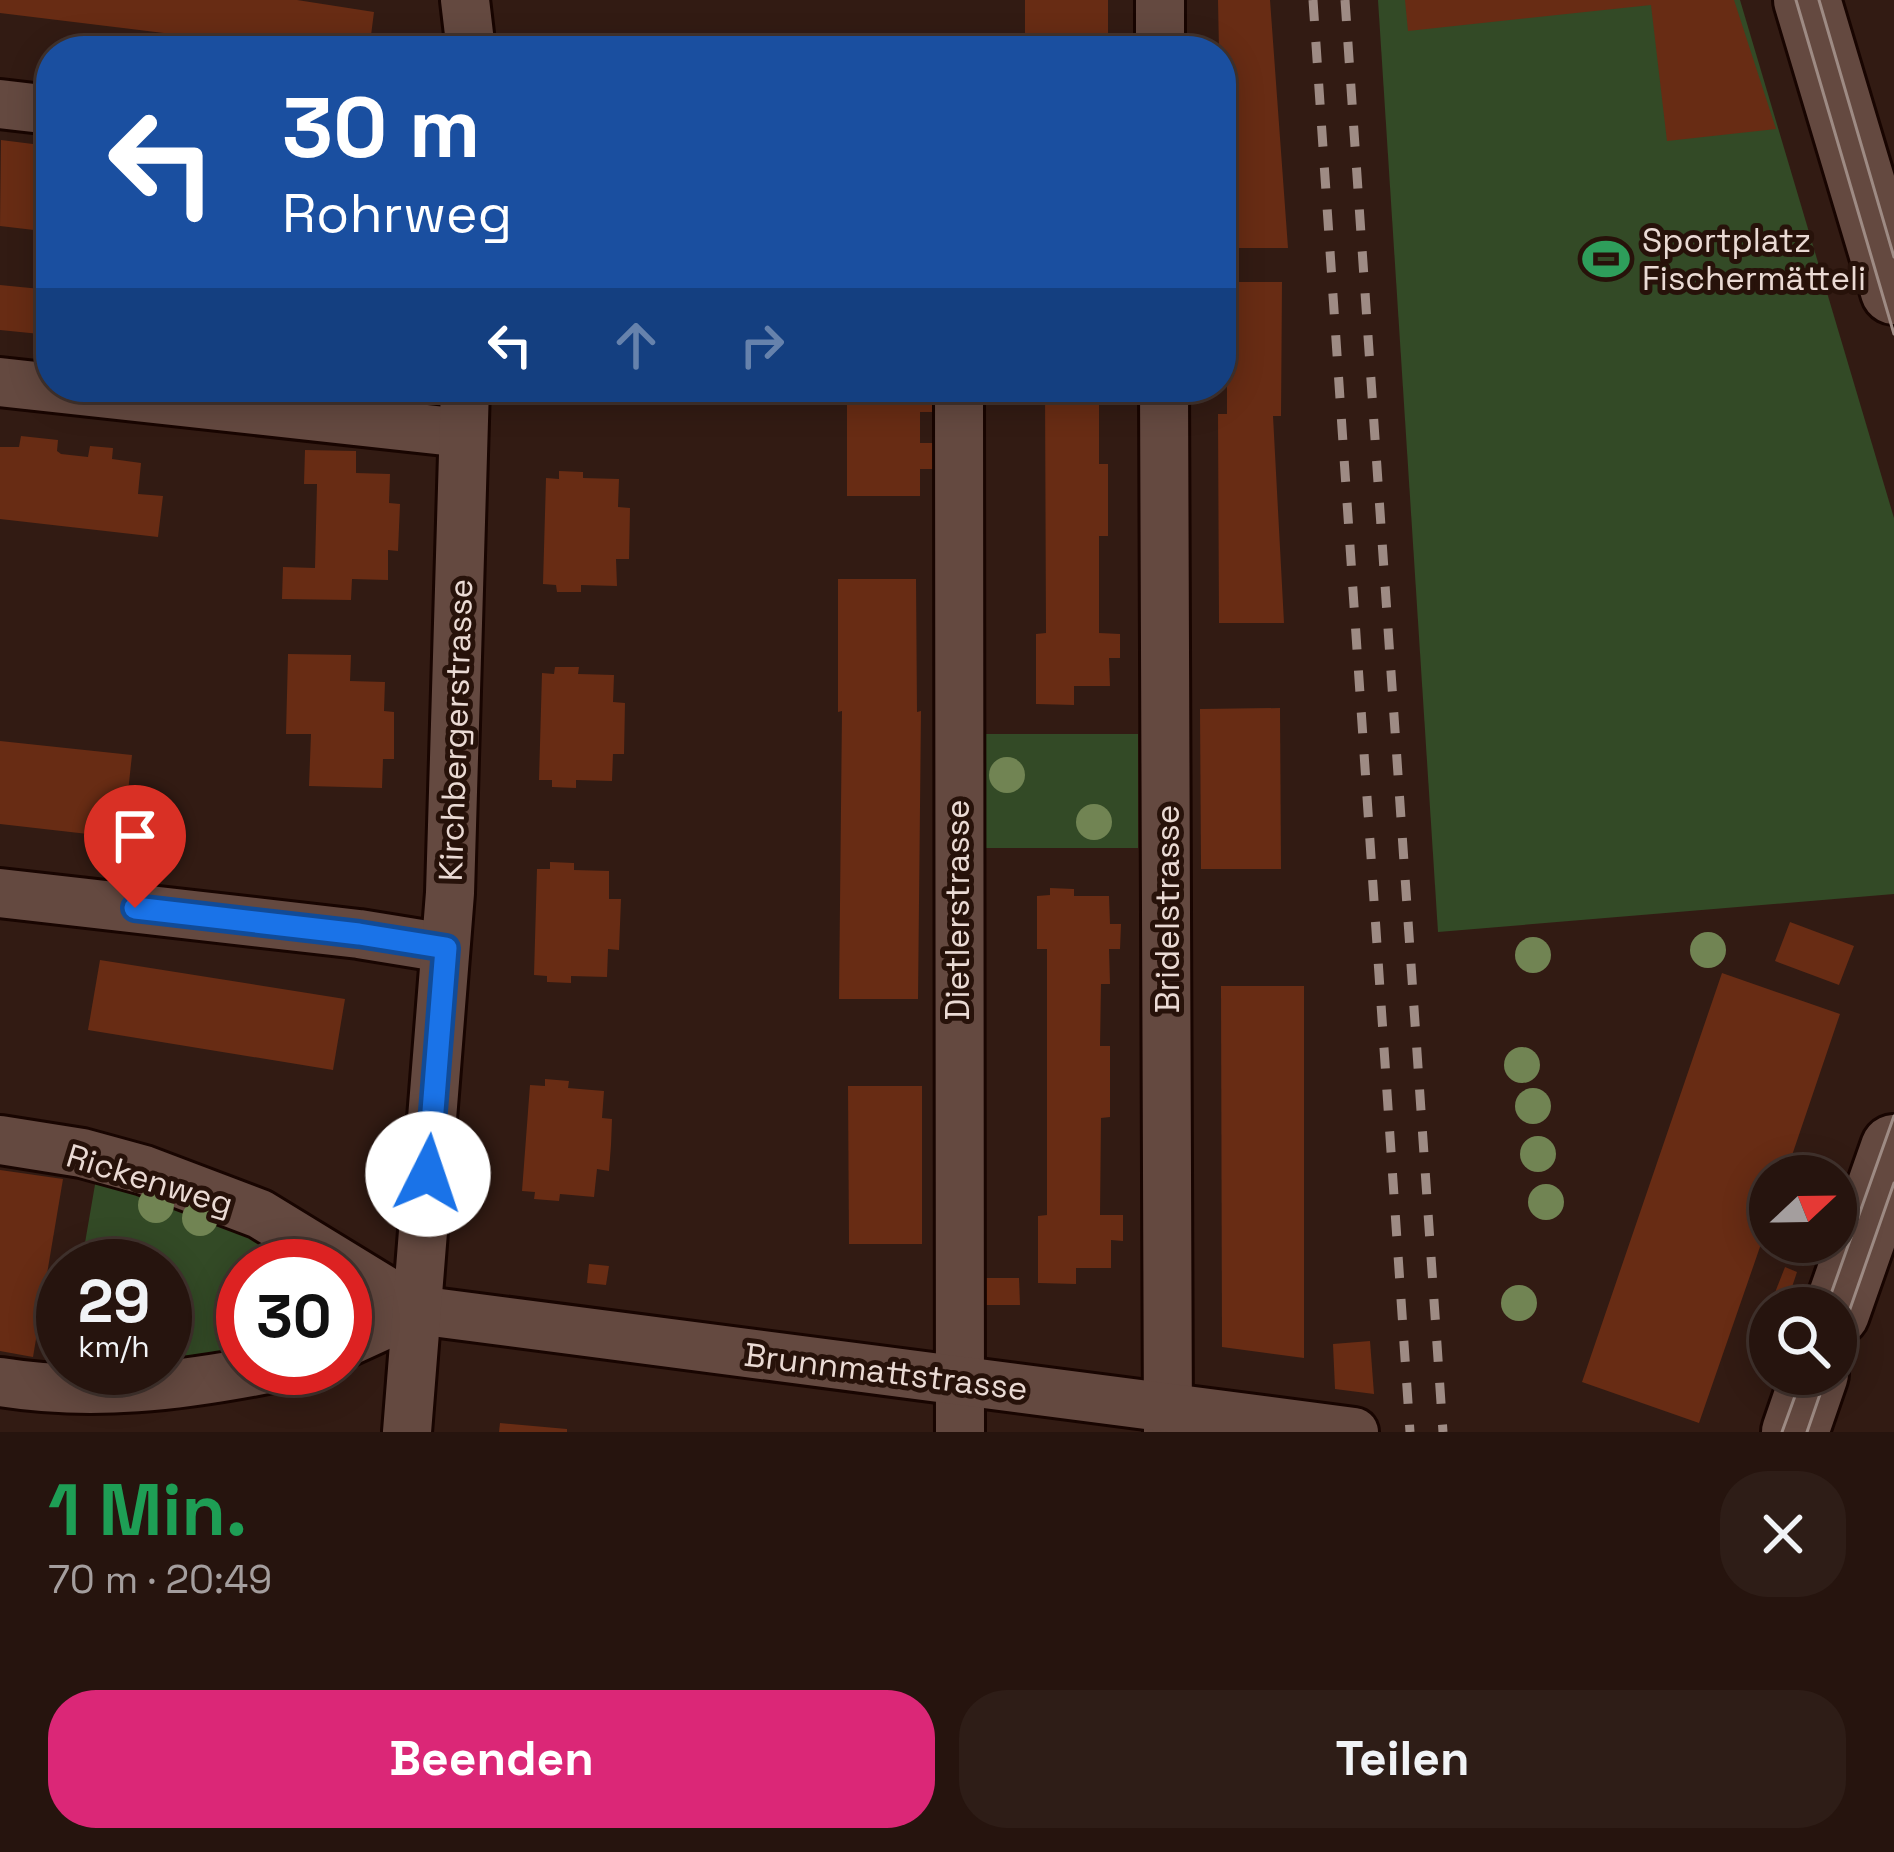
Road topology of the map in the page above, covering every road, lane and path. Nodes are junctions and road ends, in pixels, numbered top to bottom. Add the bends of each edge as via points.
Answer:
1 (465, 0) edge
2 (1160, 0) edge
3 (1807, 0) edge
4 (469, 36) edge
5 (1160, 36) edge
6 (0, 104) edge
7 (36, 108) edge
8 (1894, 291) edge
9 (0, 382) edge
10 (36, 385) edge
11 (316, 402) edge
12 (958, 402) edge
13 (1164, 402) edge
14 (464, 410) edge
15 (0, 893) edge
16 (446, 948) junction
17 (0, 1140) edge
18 (1894, 1148) edge
19 (1845, 1287) edge
20 (417, 1310) junction
21 (372, 1331) edge
22 (216, 1379) edge
23 (959, 1381) junction
24 (0, 1382) edge
25 (1168, 1420) edge
26 (407, 1432) edge
27 (960, 1432) edge
28 (1354, 1432) edge

1 - 4 street
2 - 5 street
3 - 8 main road
6 - 7 street
9 - 10 street
11 - 14 street
12 - 23 street, Dietlerstrasse
13 - 25 street, Bridelstrasse
14 - 16 street, Kirchbergerstrasse
15 - 16 street
16 - 20 street, Kirchbergerstrasse
17 - 20 street, Rickenweg via 144,1170 260,1214
18 - 19 main road
20 - 21 street
20 - 23 street, Brunnmattstrasse
20 - 26 street, Kirchbergerstrasse
22 - 24 street via 48,1390
23 - 25 street, Brunnmattstrasse
23 - 27 street, Dietlerstrasse
25 - 28 street, Brunnmattstrasse

